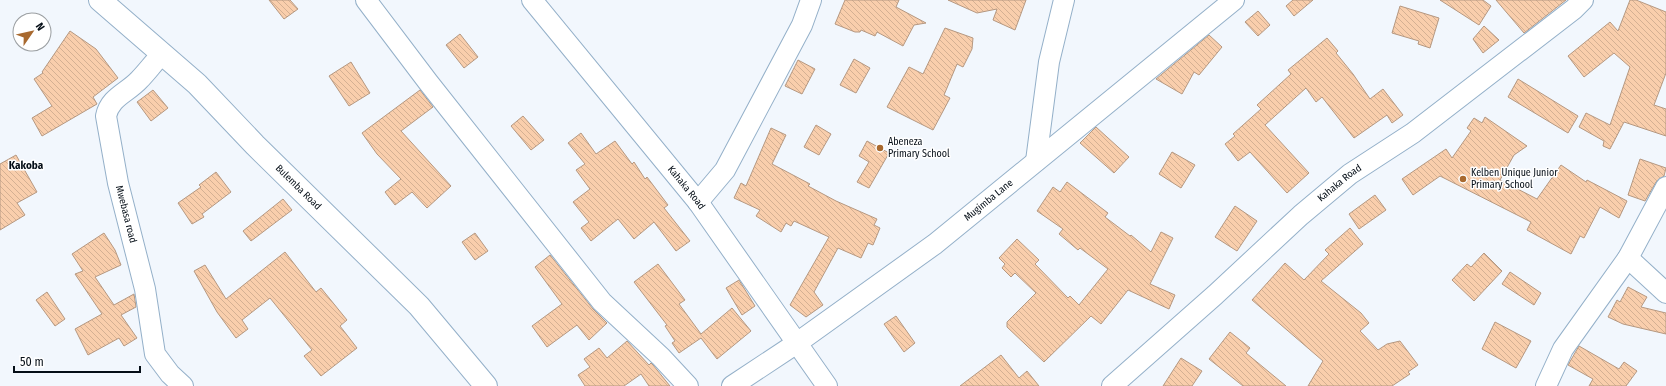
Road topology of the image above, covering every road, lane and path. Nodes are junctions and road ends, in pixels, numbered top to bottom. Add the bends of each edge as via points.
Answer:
1 (100, 0) edge
2 (366, 0) edge
3 (532, 0) edge
4 (812, 0) edge
5 (1064, 0) edge
6 (1234, 0) edge
7 (1583, 0) edge
8 (162, 54) junction
9 (1036, 161) junction
10 (1666, 187) edge
11 (698, 202) junction
12 (1628, 258) junction
13 (1666, 293) edge
14 (797, 343) junction
15 (183, 386) edge
16 (486, 386) edge
17 (688, 386) edge
18 (732, 386) edge
19 (827, 386) edge
20 (1112, 386) edge
21 (1546, 386) edge

1 - 8 main road, Bulemba Road
2 - 17 street via 602,302
3 - 11 street, Kahaka Road
4 - 11 street via 802,24 725,170
5 - 9 street via 1049,62
6 - 9 street, Mugimba Lane
7 - 20 street, Kahaka Road via 1418,129 1350,174
8 - 15 street, Mwebasa road via 139,81 113,100 106,116 118,183 145,289 155,354
8 - 16 main road, Bulemba Road via 197,84 266,156 419,306
9 - 14 street, Mugimba Lane via 935,244
10 - 12 street
11 - 14 street, Kahaka Road
12 - 13 street
12 - 21 street via 1564,349
14 - 18 street, Mugimba Lane
14 - 19 street, Kahaka Road

